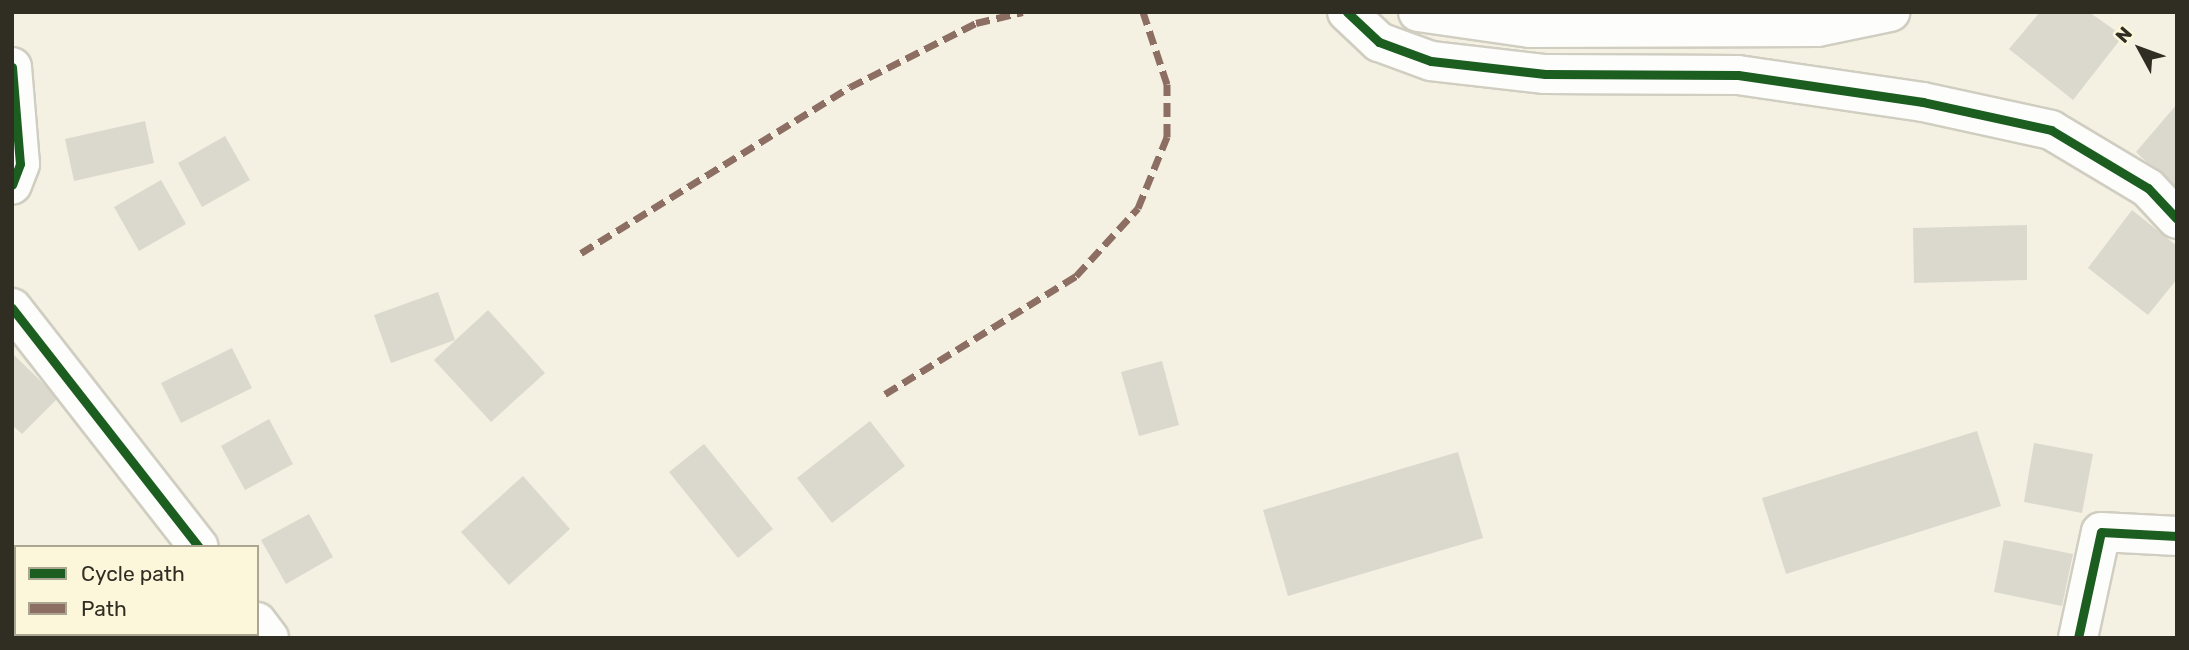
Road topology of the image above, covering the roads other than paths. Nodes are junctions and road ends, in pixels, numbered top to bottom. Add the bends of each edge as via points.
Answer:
1 (1348, 12) edge
2 (1418, 12) edge
3 (1890, 12) edge
4 (12, 67) edge
5 (12, 185) edge
6 (2177, 219) edge
7 (12, 308) edge
8 (2177, 536) edge
9 (197, 545) edge
10 (2078, 638) edge

1 - 6 street via 1379,42 1431,61 1545,74 1738,75 1923,102 2051,130 2148,188
2 - 3 street via 1530,29 1818,27
4 - 5 street via 20,164
7 - 9 street
8 - 10 street via 2101,532

